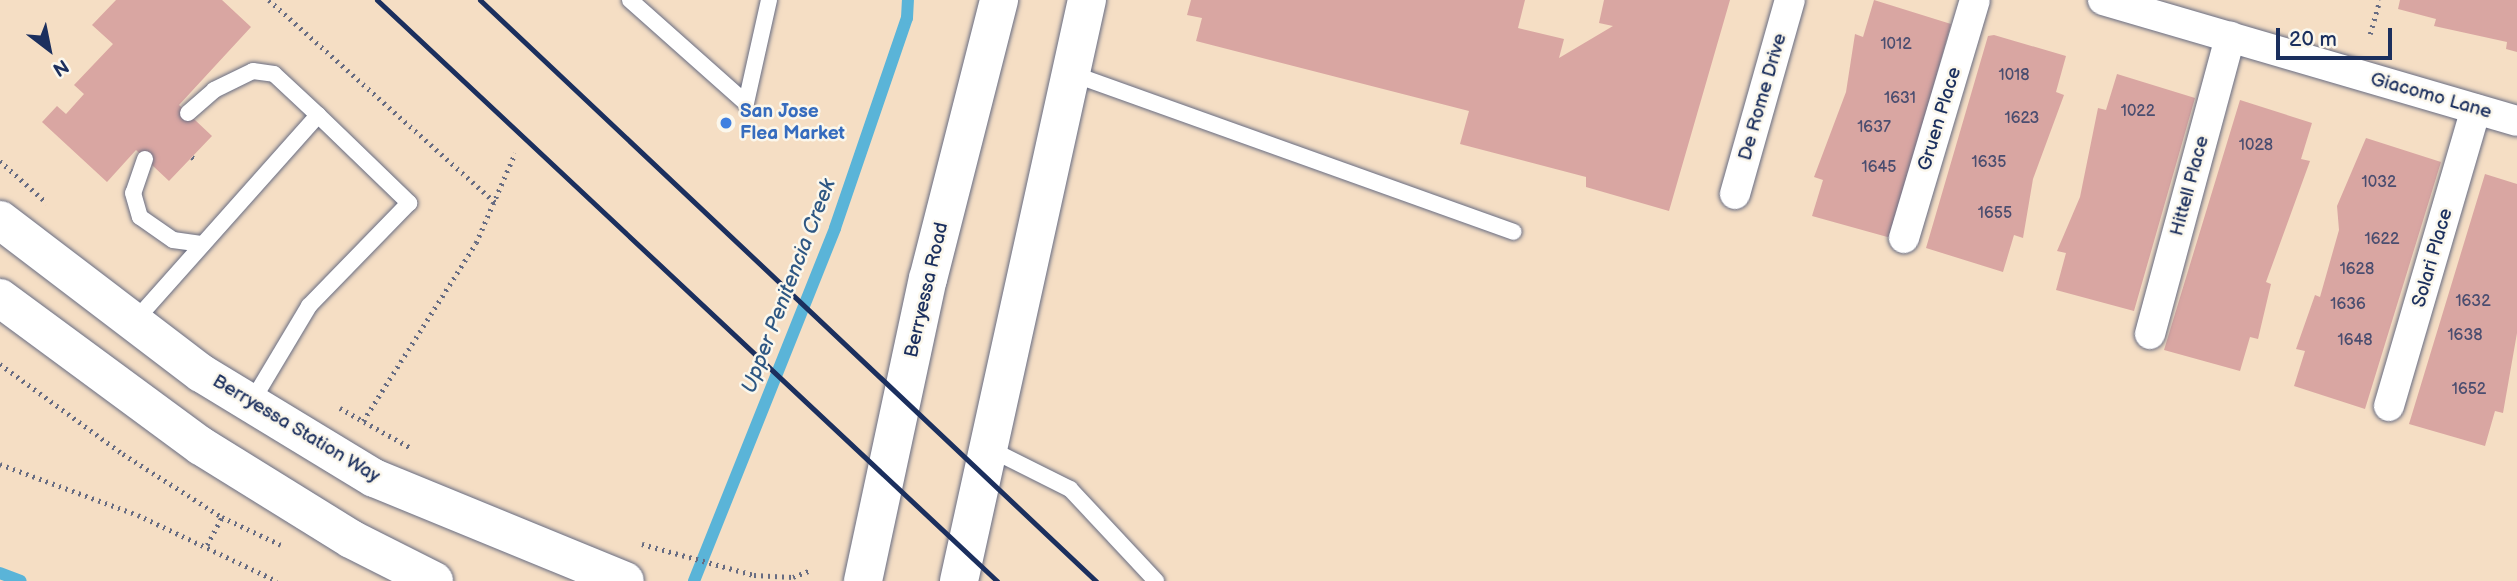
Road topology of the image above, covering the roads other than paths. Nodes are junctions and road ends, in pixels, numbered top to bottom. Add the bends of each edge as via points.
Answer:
1 (631, 0) edge
2 (769, 0) edge
3 (999, 0) edge
4 (1087, 0) edge
5 (1790, 0) edge
6 (1975, 0) edge
7 (2103, 0) edge
8 (2230, 37) junction
9 (1068, 72) junction
10 (2476, 109) junction
11 (188, 113) dead end
12 (318, 115) junction
13 (2517, 121) edge
14 (145, 159) dead end
15 (1735, 194) dead end
16 (0, 220) edge
17 (1513, 232) dead end
18 (1904, 238) dead end
19 (203, 244) junction
20 (0, 298) edge
21 (132, 324) junction
22 (2150, 334) dead end
23 (251, 403) junction
24 (2389, 406) dead end
25 (988, 448) junction
26 (434, 581) edge
27 (625, 581) edge
28 (863, 581) edge
29 (960, 581) edge
30 (1156, 581) edge

1 - 2 lane via 746,103
3 - 28 street, Berryessa Road via 928,279
4 - 9 street
5 - 15 street, De Rome Drive
6 - 18 street, Gruen Place
7 - 8 street, Giacomo Lane
8 - 10 street, Giacomo Lane
8 - 22 street, Hittell Place
9 - 17 lane
9 - 25 street
10 - 13 street, Giacomo Lane
10 - 24 street, Solari Place
11 - 12 lane via 253,71 274,74
12 - 19 lane
12 - 23 lane via 409,203 309,306
14 - 19 lane via 133,193 140,217 173,240
16 - 21 street, Berryessa Station Way
19 - 21 lane
20 - 26 street via 190,438 351,539
21 - 23 street, Berryessa Station Way
23 - 27 street, Berryessa Station Way via 374,478
25 - 29 street
25 - 30 lane via 1070,489

